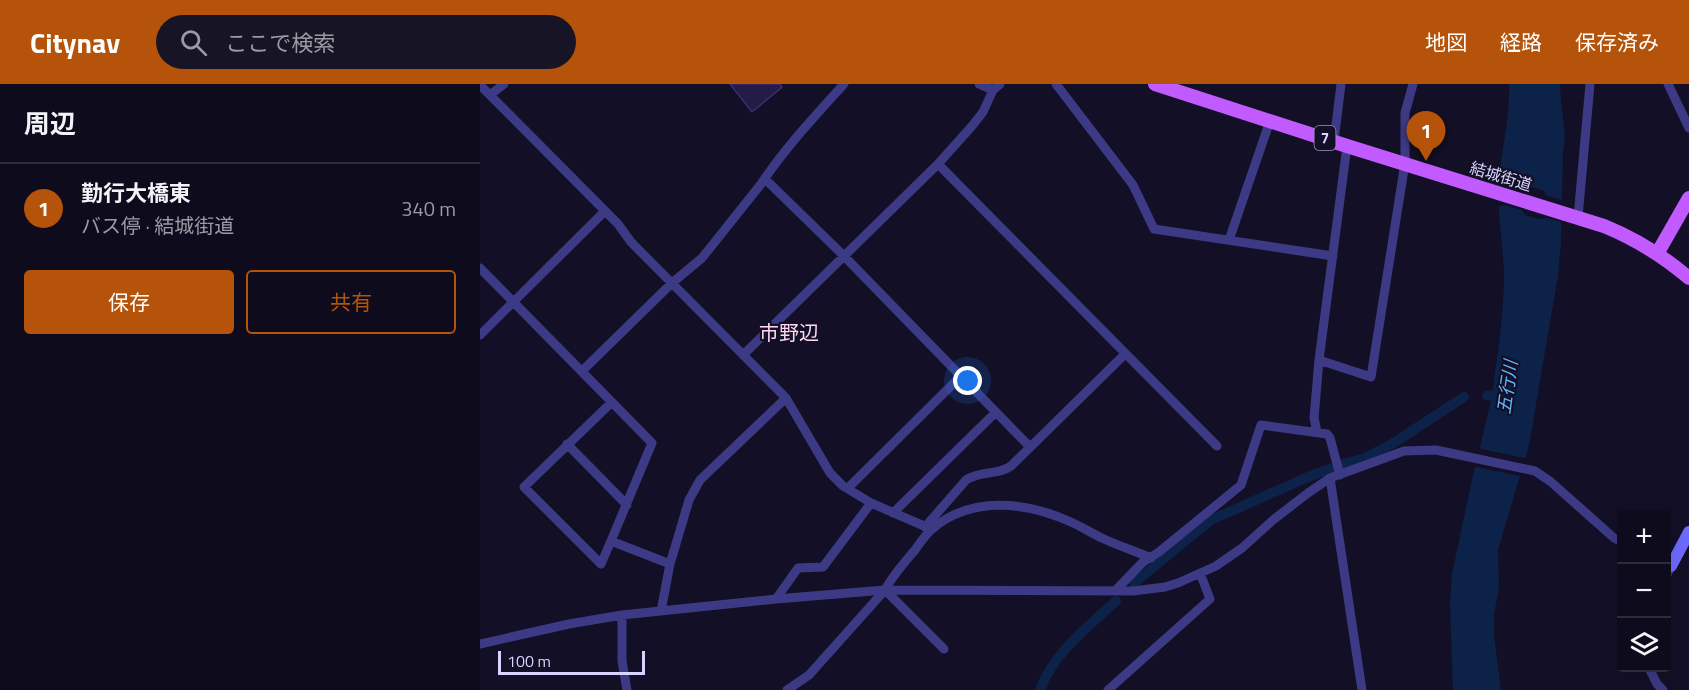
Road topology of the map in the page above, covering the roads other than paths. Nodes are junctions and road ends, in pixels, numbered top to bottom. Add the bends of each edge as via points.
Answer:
1 (504, 84) edge
2 (844, 84) edge
3 (979, 84) edge
4 (1056, 84) edge
5 (1155, 84) edge
6 (1341, 84) edge
7 (1413, 84) edge
8 (1590, 84) edge
9 (1668, 84) edge
10 (480, 85) edge
11 (997, 87) edge
12 (490, 96) junction
13 (1270, 121) junction
14 (1689, 128) edge
15 (1340, 143) junction
16 (1405, 163) junction
17 (938, 164) junction
18 (765, 179) junction
19 (1689, 198) edge
20 (605, 211) junction
21 (1576, 216) junction
22 (1228, 240) junction
23 (1657, 254) junction
24 (844, 256) junction
25 (1333, 256) junction
26 (480, 268) edge
27 (1689, 279) edge
28 (672, 283) junction
29 (514, 302) junction
30 (480, 335) edge
31 (1125, 354) junction
32 (743, 355) junction
33 (1319, 360) junction
34 (582, 371) junction
35 (961, 376) junction
36 (786, 398) junction
37 (612, 402) junction
38 (996, 412) junction
39 (1317, 432) junction
40 (567, 444) junction
41 (1216, 446) dead end
42 (1030, 447) junction
43 (1335, 476) junction
44 (848, 488) junction
45 (871, 503) junction
46 (627, 505) junction
47 (893, 513) junction
48 (928, 528) junction
49 (1689, 532) edge
50 (1617, 539) edge
51 (612, 540) junction
52 (1151, 558) junction
53 (670, 564) junction
54 (1671, 564) edge
55 (1200, 573) junction
56 (885, 590) junction
57 (1115, 591) junction
58 (776, 599) junction
59 (661, 611) junction
60 (622, 615) junction
61 (480, 644) edge
62 (944, 649) dead end
63 (1651, 672) edge
64 (1658, 688) edge
65 (627, 690) edge
66 (787, 690) edge
67 (1108, 690) edge
68 (1362, 690) edge

1 - 12 street
2 - 18 street
3 - 11 street
4 - 22 street via 1133,185 1154,229
5 - 13 main road, 結城街道 / 7
6 - 15 street
7 - 16 street via 1405,113
8 - 21 street
9 - 14 street
10 - 12 street
11 - 17 street via 978,119
12 - 20 street
13 - 15 main road, 結城街道 / 7
13 - 22 street
15 - 16 main road, 結城街道 / 7
15 - 25 street
16 - 21 main road, 結城街道 / 7
16 - 33 street via 1371,377
17 - 24 street
17 - 31 street
18 - 24 street
18 - 28 street via 702,258
19 - 23 main road
20 - 28 street
20 - 29 street
21 - 23 main road, 結城街道 / 7 via 1621,233
22 - 25 street
23 - 27 main road, 結城街道 / 7
24 - 32 street
24 - 35 street
25 - 33 street
26 - 29 street
28 - 32 street
28 - 34 street
29 - 30 street
29 - 34 street
31 - 41 street
31 - 42 street
32 - 36 street
33 - 39 street via 1314,418
34 - 37 street
35 - 38 street
35 - 44 street
36 - 44 street via 830,473
36 - 53 street via 700,480
37 - 40 street
37 - 46 street via 652,443
38 - 42 street
38 - 47 street
39 - 43 street via 1330,438
39 - 52 street via 1261,425 1241,485
40 - 46 street
40 - 51 street via 524,487 601,564
42 - 48 street via 1008,469 966,480
43 - 50 street via 1404,451 1436,450 1531,469
43 - 55 street via 1273,520 1242,548
43 - 68 street
44 - 45 street
45 - 47 street
45 - 58 street via 823,567 798,568
46 - 51 street
47 - 48 street
48 - 52 street via 967,509 1017,505 1070,521
48 - 56 street
49 - 54 street
51 - 53 street
52 - 57 street
53 - 59 street
55 - 57 street via 1166,587
55 - 67 street via 1210,599
56 - 57 street
56 - 58 street
56 - 62 street
56 - 66 street via 809,675
58 - 59 street
59 - 60 street
60 - 61 street
60 - 65 street via 622,661
63 - 64 street

